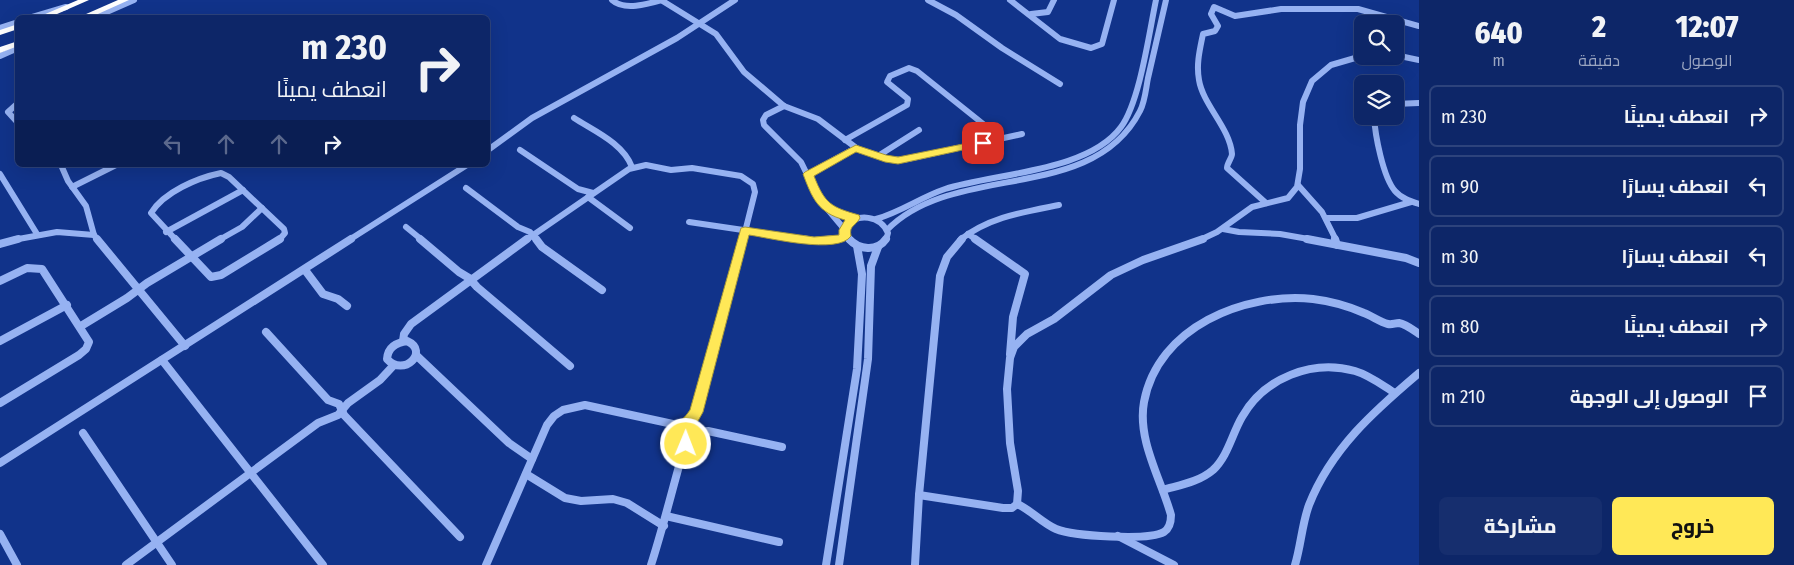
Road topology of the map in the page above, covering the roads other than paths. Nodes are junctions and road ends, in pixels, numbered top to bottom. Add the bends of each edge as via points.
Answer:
1 (85, 0) edge
2 (125, 0) edge
3 (134, 0) edge
4 (612, 0) edge
5 (662, 0) edge
6 (735, 0) edge
7 (928, 0) edge
8 (1010, 0) edge
9 (1054, 0) edge
10 (1114, 0) edge
11 (1156, 0) edge
12 (1166, 0) edge
13 (68, 7) junction
14 (1031, 14) junction
15 (39, 15) edge
16 (48, 15) edge
17 (88, 15) edge
18 (100, 15) edge
19 (15, 23) edge
20 (701, 23) junction
21 (1419, 26) edge
22 (15, 27) edge
23 (0, 28) edge
24 (0, 33) edge
25 (15, 44) edge
26 (15, 49) edge
27 (0, 50) edge
28 (0, 56) edge
29 (1404, 56) edge
30 (1354, 58) edge
31 (1419, 60) edge
32 (1060, 84) dead end
33 (1419, 102) edge
34 (1404, 103) edge
35 (15, 106) edge
36 (784, 106) junction
37 (574, 118) dead end
38 (15, 119) edge
39 (1375, 125) edge
40 (919, 130) dead end
41 (1022, 134) dead end
42 (1002, 139) junction
43 (844, 140) junction
44 (856, 148) junction
45 (490, 149) edge
46 (520, 150) dead end
47 (878, 156) junction
48 (62, 167) edge
49 (112, 167) edge
50 (464, 167) edge
51 (632, 168) junction
52 (0, 174) edge
53 (808, 174) junction
54 (1298, 185) junction
55 (72, 187) junction
56 (466, 188) dead end
57 (243, 190) junction
58 (591, 195) junction
59 (1266, 203) junction
60 (1415, 203) edge
61 (1059, 205) dead end
62 (262, 208) junction
63 (826, 208) junction
64 (855, 218) junction
65 (1326, 218) junction
66 (876, 219) junction
67 (688, 222) dead end
68 (406, 227) dead end
69 (630, 228) dead end
70 (1223, 229) junction
71 (745, 230) junction
72 (887, 230) junction
73 (166, 232) junction
74 (845, 233) junction
75 (37, 234) junction
76 (968, 234) junction
77 (94, 235) junction
78 (533, 235) junction
79 (20, 238) junction
80 (0, 244) edge
81 (1337, 245) junction
82 (857, 246) junction
83 (878, 247) junction
84 (0, 248) edge
85 (190, 258) junction
86 (1419, 263) edge
87 (305, 270) junction
88 (471, 280) junction
89 (0, 281) edge
90 (138, 290) junction
91 (602, 290) dead end
92 (67, 304) junction
93 (347, 306) dead end
94 (81, 326) junction
95 (266, 332) dead end
96 (1419, 334) edge
97 (0, 341) edge
98 (404, 341) junction
99 (185, 346) junction
100 (417, 356) junction
101 (1010, 357) junction
102 (162, 360) junction
103 (393, 366) junction
104 (570, 366) dead end
105 (1419, 373) edge
106 (1395, 393) junction
107 (0, 403) edge
108 (342, 411) junction
109 (682, 430) junction
110 (83, 432) dead end
111 (782, 447) dead end
112 (532, 459) junction
113 (0, 463) edge
114 (250, 473) junction
115 (526, 474) junction
116 (1163, 490) junction
117 (920, 495) junction
118 (1017, 504) junction
119 (666, 516) junction
120 (664, 526) junction
121 (0, 534) edge
122 (1117, 536) junction
123 (460, 537) dead end
124 (779, 542) dead end
125 (156, 543) junction
126 (17, 565) edge
127 (126, 565) edge
128 (172, 565) edge
129 (323, 565) edge
130 (486, 565) edge
131 (651, 565) edge
132 (826, 565) edge
133 (839, 565) edge
134 (915, 565) edge
135 (1174, 565) edge
136 (1295, 565) edge

1 - 13 highway
2 - 17 highway
3 - 18 street
4 - 5 street via 624,6
5 - 20 street
6 - 20 street
7 - 32 street
8 - 14 street
9 - 14 street via 1048,12
10 - 14 street via 1102,44 1097,48 1058,39
11 - 66 street via 1133,106 1126,121 1111,137 1071,158 950,187
12 - 72 street via 1141,110 1116,143 1093,158 1062,170 940,198 902,217
13 - 15 street
13 - 16 highway
19 - 23 street
20 - 36 street via 722,40 744,72
20 - 45 street via 532,118
21 - 59 street via 1358,9 1281,8 1235,16 1214,7 1211,14 1218,26 1215,31 1203,34 1198,60 1199,81 1223,128 1232,155 1227,168
22 - 24 highway
25 - 27 highway
26 - 28 street
29 - 31 street
30 - 54 street via 1323,69 1305,95 1300,120
33 - 34 street
35 - 38 street via 8,112
36 - 43 street via 818,119
36 - 53 street via 768,113 763,123 768,132 797,157
37 - 51 street via 626,154
39 - 60 street via 1389,181 1396,192
40 - 47 street
41 - 42 street
42 - 43 street via 918,71 909,68 890,76 887,82 908,99 907,105
42 - 47 street via 903,160
43 - 44 street
44 - 47 street
44 - 53 street
46 - 58 street
48 - 55 street
49 - 55 street
50 - 87 street
51 - 58 street
51 - 71 street via 646,165 670,170 692,168 748,179 755,192
52 - 75 street
53 - 63 street via 815,193
54 - 59 street via 1288,198
54 - 65 street
55 - 77 street via 86,206
56 - 78 street
57 - 62 street
57 - 73 street
57 - 73 street via 227,175 218,173 161,200 151,213
58 - 69 street
58 - 78 street
59 - 70 street via 1247,209
60 - 65 street via 1357,218
61 - 76 street via 996,219
62 - 85 street via 242,227
62 - 85 street via 284,229 281,239 218,276 208,276
63 - 64 street
63 - 74 street
64 - 66 street
64 - 74 street via 847,223
65 - 81 street
66 - 72 street
67 - 71 street
68 - 88 street
70 - 81 street via 1280,234
70 - 101 street via 1110,275 1052,320 1022,338
71 - 74 street via 821,242
71 - 109 street via 696,412
72 - 83 street via 887,240
73 - 85 street
74 - 82 street
75 - 77 street via 64,231
75 - 79 street
76 - 101 street via 1004,261 1021,269 1026,276 1012,320
76 - 117 street via 946,256 940,276
77 - 90 street
78 - 88 street
78 - 91 street via 542,246
79 - 80 street
79 - 84 street
81 - 86 street
82 - 83 street
82 - 132 street via 861,291 857,368
83 - 133 street via 871,266 868,359
85 - 90 street
87 - 93 street via 323,294
87 - 99 street
88 - 98 street via 411,324
88 - 104 street
89 - 92 street via 23,270 39,268
90 - 94 street
90 - 99 street
92 - 94 street
92 - 97 street
94 - 107 street via 89,342 83,352
95 - 108 street via 328,400 339,404
96 - 116 street via 1402,324 1388,324 1352,308 1300,298 1256,301 1206,321 1169,351 1155,369 1146,390 1144,433
98 - 100 street via 416,345
98 - 103 street via 388,352 387,359
99 - 102 street
100 - 103 street via 408,364
100 - 112 street via 509,443
101 - 118 street via 1009,409 1011,448 1019,495
102 - 113 street
102 - 114 street
103 - 108 street
105 - 106 street
106 - 116 street via 1348,369 1319,368 1292,373 1271,385 1252,403 1222,459 1212,471 1198,480
106 - 136 street via 1362,422 1326,469 1308,508
108 - 114 street via 318,424
108 - 123 street
109 - 111 street via 714,432
109 - 112 street via 585,405 572,406 551,419
109 - 119 street via 686,444
110 - 125 street
112 - 115 street
114 - 125 street
114 - 129 street
115 - 120 street via 565,498 581,501 613,499 627,503
115 - 130 street
116 - 122 street via 1171,515 1166,530 1147,536
117 - 118 street via 1003,508
117 - 134 street
118 - 122 street via 1030,509 1057,529
119 - 120 street
119 - 124 street
120 - 131 street
121 - 126 street
122 - 135 street
125 - 127 street
125 - 128 street

